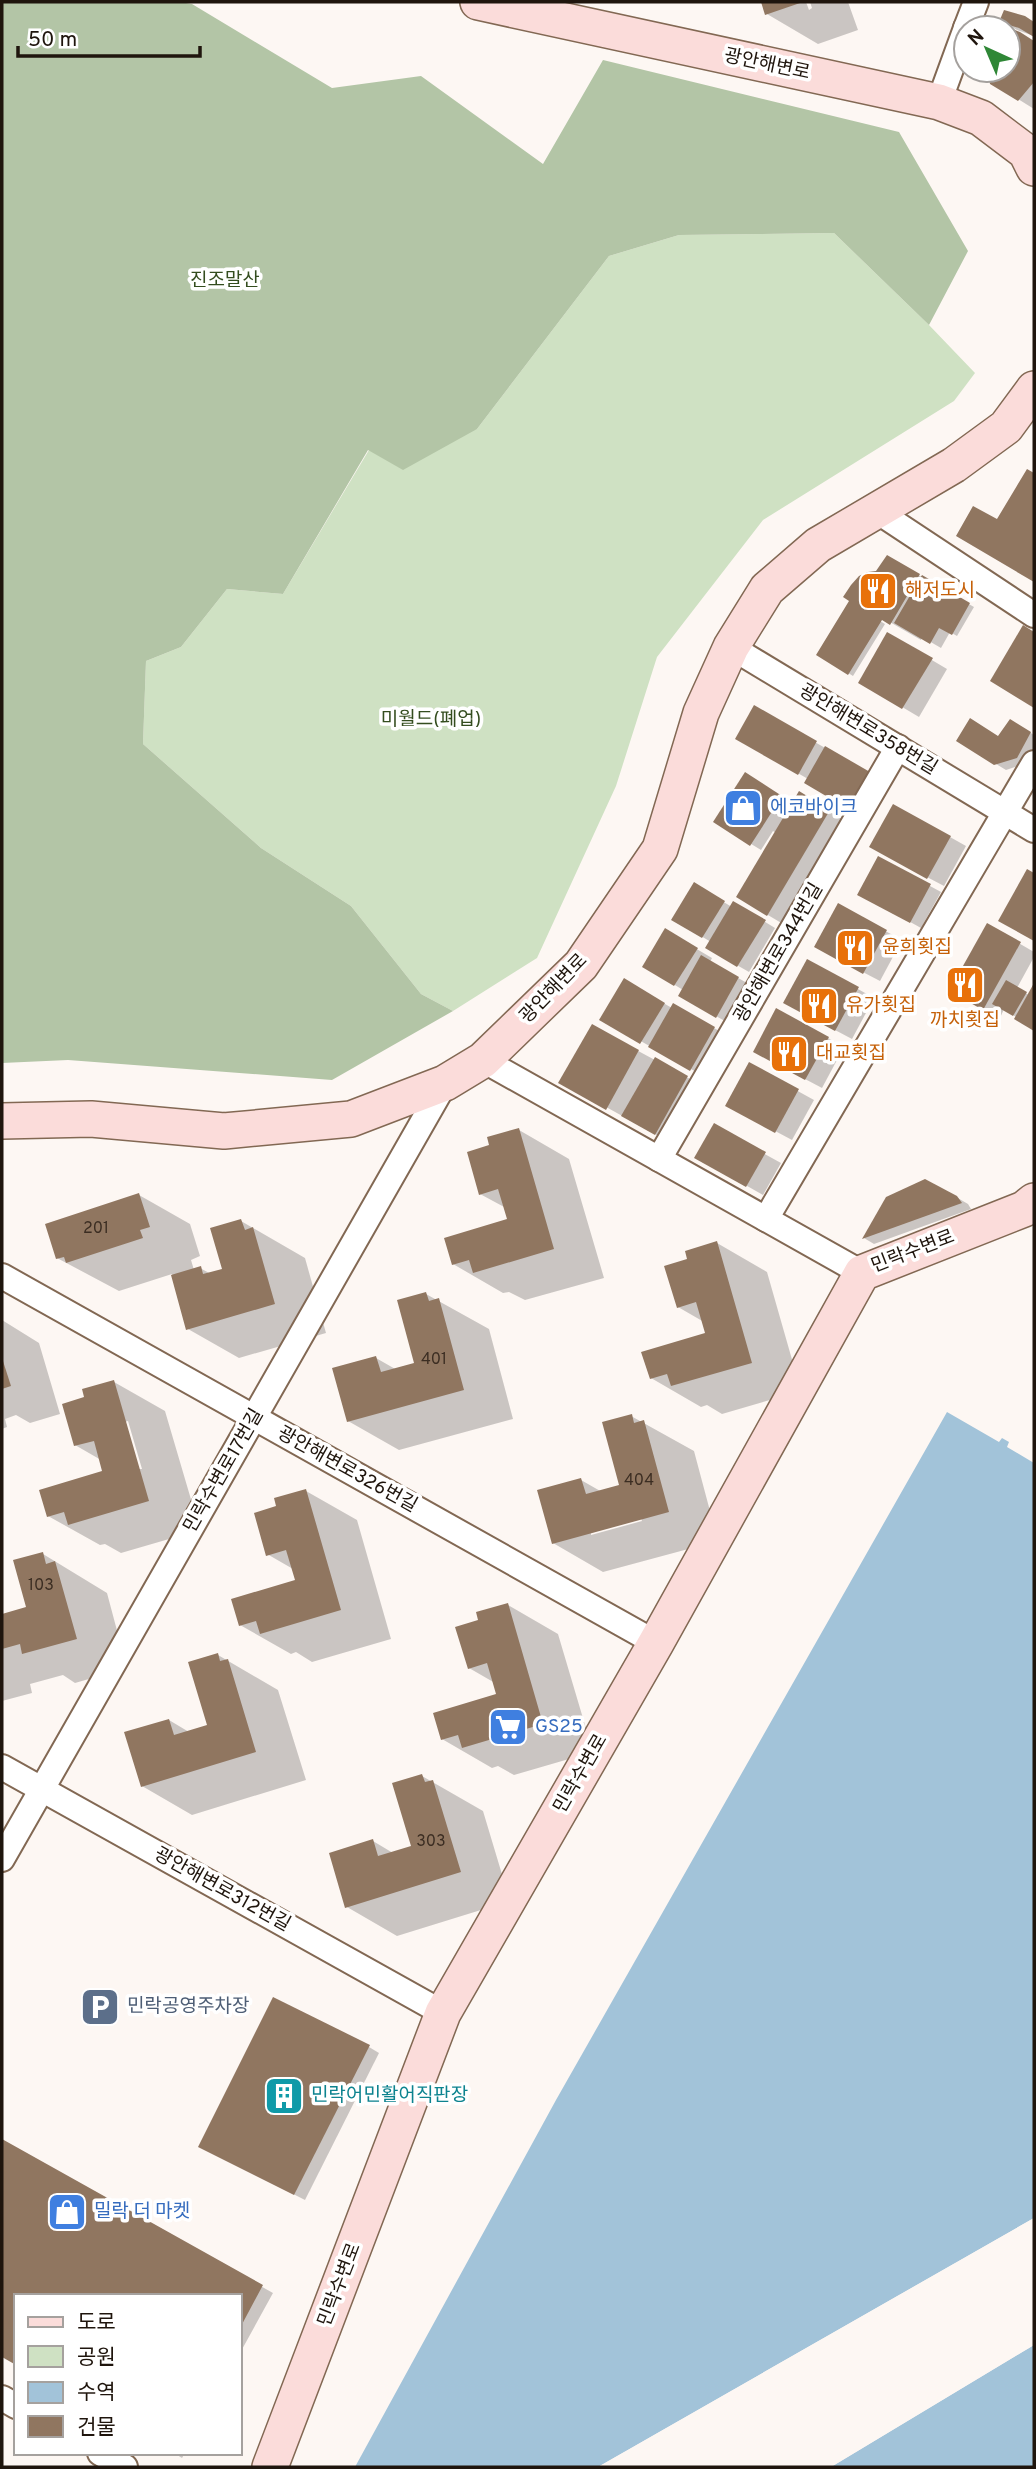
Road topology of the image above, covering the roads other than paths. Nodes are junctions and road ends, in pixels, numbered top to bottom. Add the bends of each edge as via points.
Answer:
1 (478, 2) edge
2 (952, 66) edge
3 (939, 102) junction
4 (1034, 168) edge
5 (1034, 389) edge
6 (877, 511) junction
7 (1034, 615) edge
8 (731, 647) junction
9 (898, 747) junction
10 (1034, 763) edge
11 (1005, 812) junction
12 (1034, 830) edge
13 (484, 1060) junction
14 (445, 1083) junction
15 (2, 1121) edge
16 (659, 1159) junction
17 (1034, 1201) edge
18 (766, 1219) junction
19 (862, 1273) junction
20 (2, 1276) edge
21 (254, 1417) junction
22 (656, 1643) junction
23 (2, 1767) edge
24 (41, 1789) junction
25 (2, 1859) edge
26 (443, 2013) junction
27 (104, 2455) edge
28 (125, 2467) edge
29 (270, 2467) edge

1 - 3 main road, 광안해변로
2 - 3 street
3 - 4 main road, 광안해변로 via 981,118 1026,152
5 - 6 main road, 광안해변로 via 1006,427
6 - 7 street
6 - 8 main road, 광안해변로 via 818,545 767,589
8 - 9 street, 광안해변로358번길
8 - 13 main road, 광안해변로 via 701,713 660,849 582,965
9 - 11 street, 광안해변로358번길
9 - 16 street, 광안해변로344번길
10 - 11 street
11 - 12 street, 광안해변로358번길
11 - 18 street
13 - 14 main road, 광안해변로
13 - 16 street
14 - 15 main road, 광안해변로 via 351,1119 223,1131 91,1119
14 - 21 street, 민락수변로17번길
16 - 18 street
17 - 19 main road, 민락수변로 via 1024,1209
18 - 19 street
19 - 22 main road, 민락수변로
20 - 21 street, 광안해변로326번길
21 - 22 street, 광안해변로326번길
21 - 24 street, 민락수변로17번길
22 - 26 main road, 민락수변로
23 - 24 street, 광안해변로312번길
24 - 25 street, 민락수변로17번길
24 - 26 street, 광안해변로312번길
26 - 29 main road, 민락수변로
27 - 28 street

